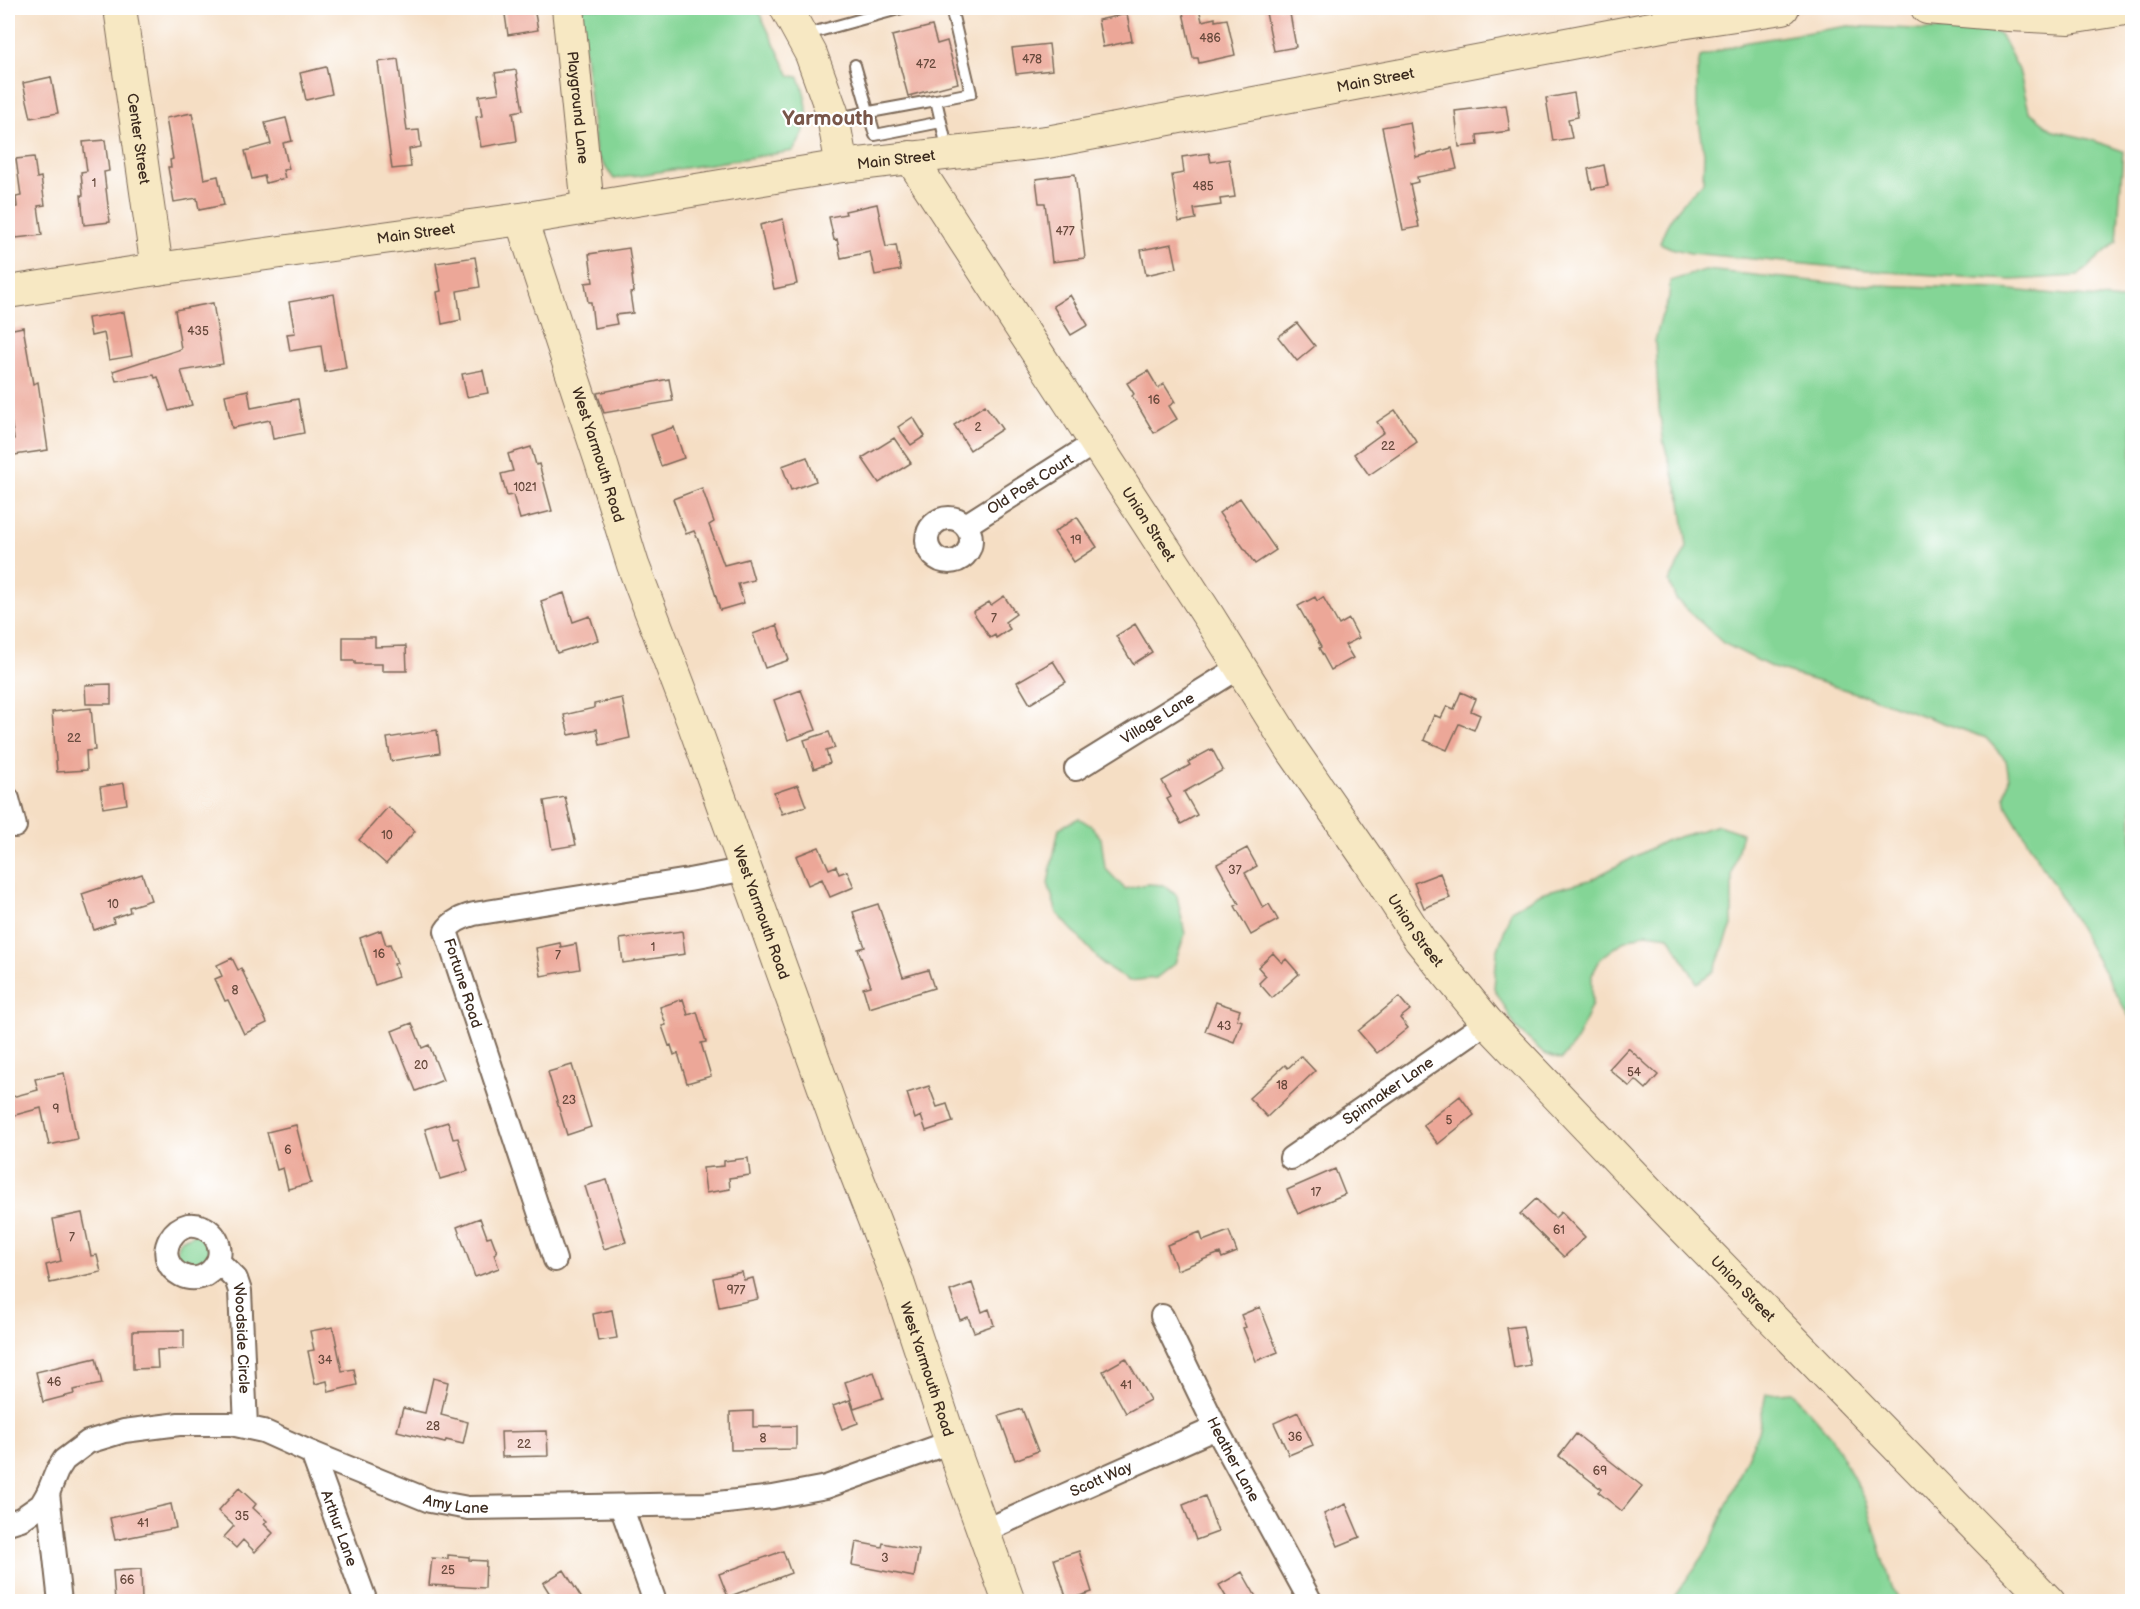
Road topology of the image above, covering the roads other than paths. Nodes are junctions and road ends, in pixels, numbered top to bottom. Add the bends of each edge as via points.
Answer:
1 (120, 8) edge
2 (568, 8) edge
3 (786, 8) edge
4 (902, 8) edge
5 (951, 8) edge
6 (1783, 8) edge
7 (1927, 8) edge
8 (2132, 8) edge
9 (1725, 11) edge
10 (802, 36) junction
11 (855, 65) dead end
12 (936, 100) junction
13 (868, 112) junction
14 (834, 119) junction
15 (941, 122) junction
16 (948, 153) junction
17 (910, 157) junction
18 (842, 166) junction
19 (588, 208) junction
20 (521, 219) junction
21 (157, 269) junction
22 (8, 292) edge
23 (1095, 441) junction
24 (966, 525) dead end
25 (1240, 667) junction
26 (1076, 769) dead end
27 (8, 799) edge
28 (15, 826) dead end
29 (746, 869) junction
30 (1487, 1022) junction
31 (1291, 1158) dead end
32 (555, 1260) dead end
33 (218, 1261) dead end
34 (1162, 1316) dead end
35 (246, 1426) junction
36 (1216, 1428) junction
37 (951, 1442) junction
38 (312, 1453) junction
39 (48, 1493) junction
40 (621, 1506) junction
41 (8, 1523) edge
42 (984, 1531) junction
43 (60, 1602) edge
44 (366, 1602) edge
45 (655, 1602) edge
46 (1010, 1602) edge
47 (1311, 1602) edge
48 (2049, 1602) edge

1 - 21 main road, Center Street
2 - 19 main road, Playground Lane
3 - 10 main road
4 - 10 lane
5 - 12 lane via 971,93
6 - 9 main road, Main Street
7 - 8 main road via 2069,18
9 - 16 main road, Main Street via 1047,141
10 - 14 main road
11 - 13 lane
12 - 13 lane
12 - 15 lane
13 - 14 lane
13 - 15 lane via 875,135
14 - 18 main road
15 - 16 lane
16 - 17 main road, Main Street
17 - 18 main road, Main Street
17 - 23 main road, Union Street
18 - 19 main road, Main Street
19 - 20 main road, Main Street
20 - 21 main road, Main Street
20 - 29 main road, West Yarmouth Road via 633,565
21 - 22 main road, Main Street
23 - 24 street, Old Post Court
23 - 25 main road, Union Street
25 - 26 street, Village Lane
25 - 30 main road, Union Street via 1420,940
27 - 28 street
29 - 32 street, Fortune Road via 474,914 456,921 446,931
29 - 37 main road, West Yarmouth Road via 897,1279
30 - 31 street, Spinnaker Lane
30 - 48 main road, Union Street
33 - 35 street, Woodside Circle via 236,1279 240,1291
34 - 36 street, Heather Lane
35 - 38 street, Amy Lane
35 - 39 street, Amy Lane via 179,1424 106,1436 64,1460
36 - 42 street, Scott Way
36 - 47 street, Heather Lane
37 - 40 street, Amy Lane via 798,1494 708,1504
37 - 42 main road, West Yarmouth Road
38 - 40 street, Amy Lane via 447,1505
38 - 44 street, Arthur Lane
39 - 41 street, Amy Lane via 32,1513
39 - 43 street
40 - 45 street
42 - 46 main road, West Yarmouth Road

